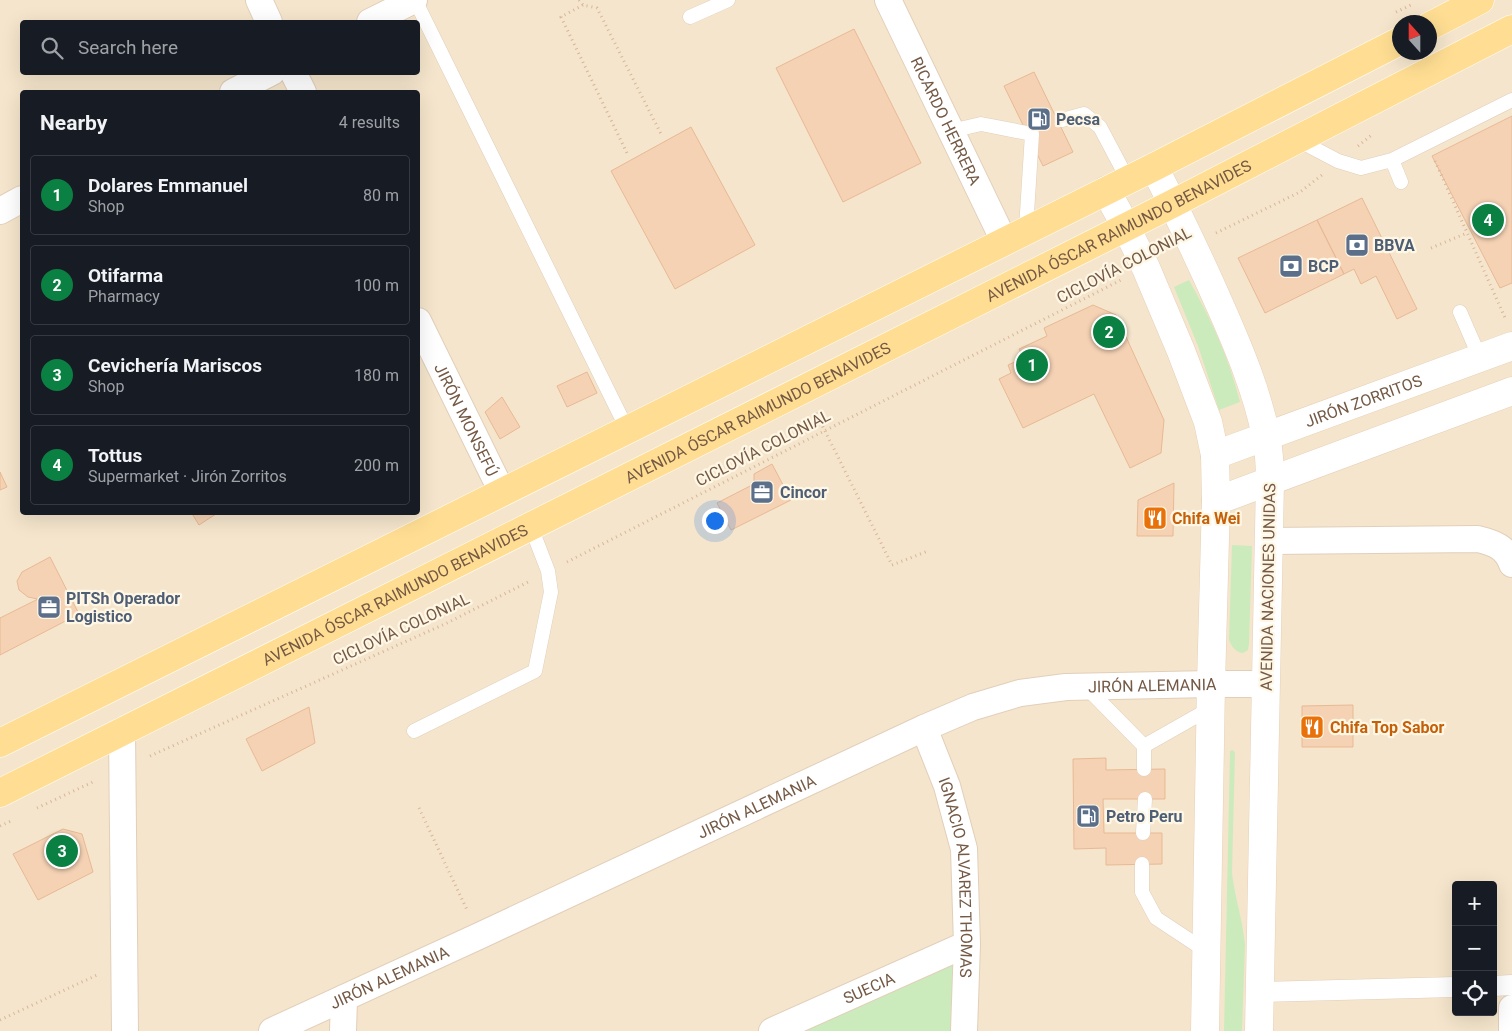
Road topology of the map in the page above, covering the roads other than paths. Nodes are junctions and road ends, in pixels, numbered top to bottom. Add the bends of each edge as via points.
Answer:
1 (258, 0) edge
2 (415, 0) edge
3 (728, 0) edge
4 (888, 0) edge
5 (1480, 0) edge
6 (690, 17) dead end
7 (268, 20) edge
8 (374, 20) edge
9 (1437, 22) edge
10 (1512, 29) edge
11 (1392, 45) edge
12 (266, 75) edge
13 (294, 75) edge
14 (237, 90) edge
15 (302, 90) edge
16 (1512, 100) edge
17 (1062, 120) dead end
18 (951, 131) junction
19 (1298, 140) junction
20 (1392, 160) junction
21 (1154, 167) junction
22 (1401, 182) dead end
23 (1117, 185) junction
24 (20, 200) edge
25 (1172, 204) junction
26 (0, 211) edge
27 (1126, 227) junction
28 (1015, 235) junction
29 (1460, 312) dead end
30 (420, 324) edge
31 (1510, 335) edge
32 (1480, 358) junction
33 (1512, 391) edge
34 (627, 430) junction
35 (1266, 436) junction
36 (1215, 455) junction
37 (1270, 481) junction
38 (502, 492) junction
39 (1216, 501) junction
40 (531, 527) junction
41 (1269, 541) junction
42 (1512, 564) edge
43 (1265, 684) junction
44 (1085, 686) junction
45 (1211, 696) junction
46 (924, 728) junction
47 (122, 731) junction
48 (414, 731) dead end
49 (0, 743) edge
50 (1144, 746) junction
51 (1144, 769) dead end
52 (0, 793) edge
53 (1145, 799) dead end
54 (1143, 833) dead end
55 (1142, 864) dead end
56 (967, 944) junction
57 (1206, 951) junction
58 (1512, 985) edge
59 (1497, 986) edge
60 (1452, 987) edge
61 (1260, 992) junction
62 (344, 998) junction
63 (1512, 1008) edge
64 (124, 1031) edge
65 (272, 1031) edge
66 (343, 1031) edge
67 (772, 1031) edge
68 (964, 1031) edge
69 (1205, 1031) edge
70 (1259, 1031) edge
71 (1512, 1031) edge

1 - 7 street
2 - 8 street
2 - 34 lane
3 - 6 lane
4 - 18 street, RICARDO HERRERA
5 - 9 main road
10 - 19 main road, AVENIDA ÓSCAR RAIMUNDO BENAVIDES
11 - 21 main road
12 - 14 street
13 - 15 street
16 - 20 lane
17 - 23 lane via 1084,114 1100,127
18 - 28 street, RICARDO HERRERA
18 - 28 lane via 981,124 1032,134
19 - 20 lane via 1338,162 1361,168
19 - 25 main road, AVENIDA ÓSCAR RAIMUNDO BENAVIDES
20 - 22 lane
21 - 23 main road
21 - 25 main road, AVENIDA NACIONES UNIDAS
23 - 27 main road
23 - 28 main road
24 - 26 street
25 - 27 main road, AVENIDA ÓSCAR RAIMUNDO BENAVIDES
25 - 35 main road, AVENIDA NACIONES UNIDAS via 1244,362
27 - 36 main road via 1181,351 1208,422
27 - 40 main road, AVENIDA ÓSCAR RAIMUNDO BENAVIDES
28 - 34 main road
29 - 32 lane
30 - 38 street, JIRÓN MONSEFÚ
31 - 32 main road, JIRÓN ZORRITOS
32 - 35 main road, JIRÓN ZORRITOS
33 - 37 main road
34 - 38 main road
35 - 36 main road, JIRÓN ZORRITOS
35 - 37 main road, AVENIDA NACIONES UNIDAS
36 - 39 main road
37 - 39 main road
37 - 41 main road, AVENIDA NACIONES UNIDAS
38 - 49 main road
39 - 45 main road
40 - 47 main road, AVENIDA ÓSCAR RAIMUNDO BENAVIDES
40 - 48 lane via 548,572 551,592 535,671
41 - 42 street via 1478,539 1494,543 1508,554
41 - 43 main road, AVENIDA NACIONES UNIDAS
43 - 45 street, JIRÓN ALEMANIA
43 - 61 main road, AVENIDA NACIONES UNIDAS
44 - 45 street, JIRÓN ALEMANIA
44 - 46 street, JIRÓN ALEMANIA via 1020,693 973,707
44 - 50 lane
45 - 50 lane
45 - 57 main road
46 - 56 street, IGNACIO ALVAREZ THOMAS via 947,786 964,850
46 - 62 street, JIRÓN ALEMANIA
47 - 52 main road, AVENIDA ÓSCAR RAIMUNDO BENAVIDES
47 - 64 street
50 - 51 lane
53 - 54 lane
55 - 57 lane via 1142,892 1156,918
56 - 67 street, SUECIA
56 - 68 street, IGNACIO ALVAREZ THOMAS
57 - 69 main road
58 - 59 street
60 - 61 street
61 - 70 main road, AVENIDA NACIONES UNIDAS
62 - 65 street, JIRÓN ALEMANIA
62 - 66 street
63 - 71 street

